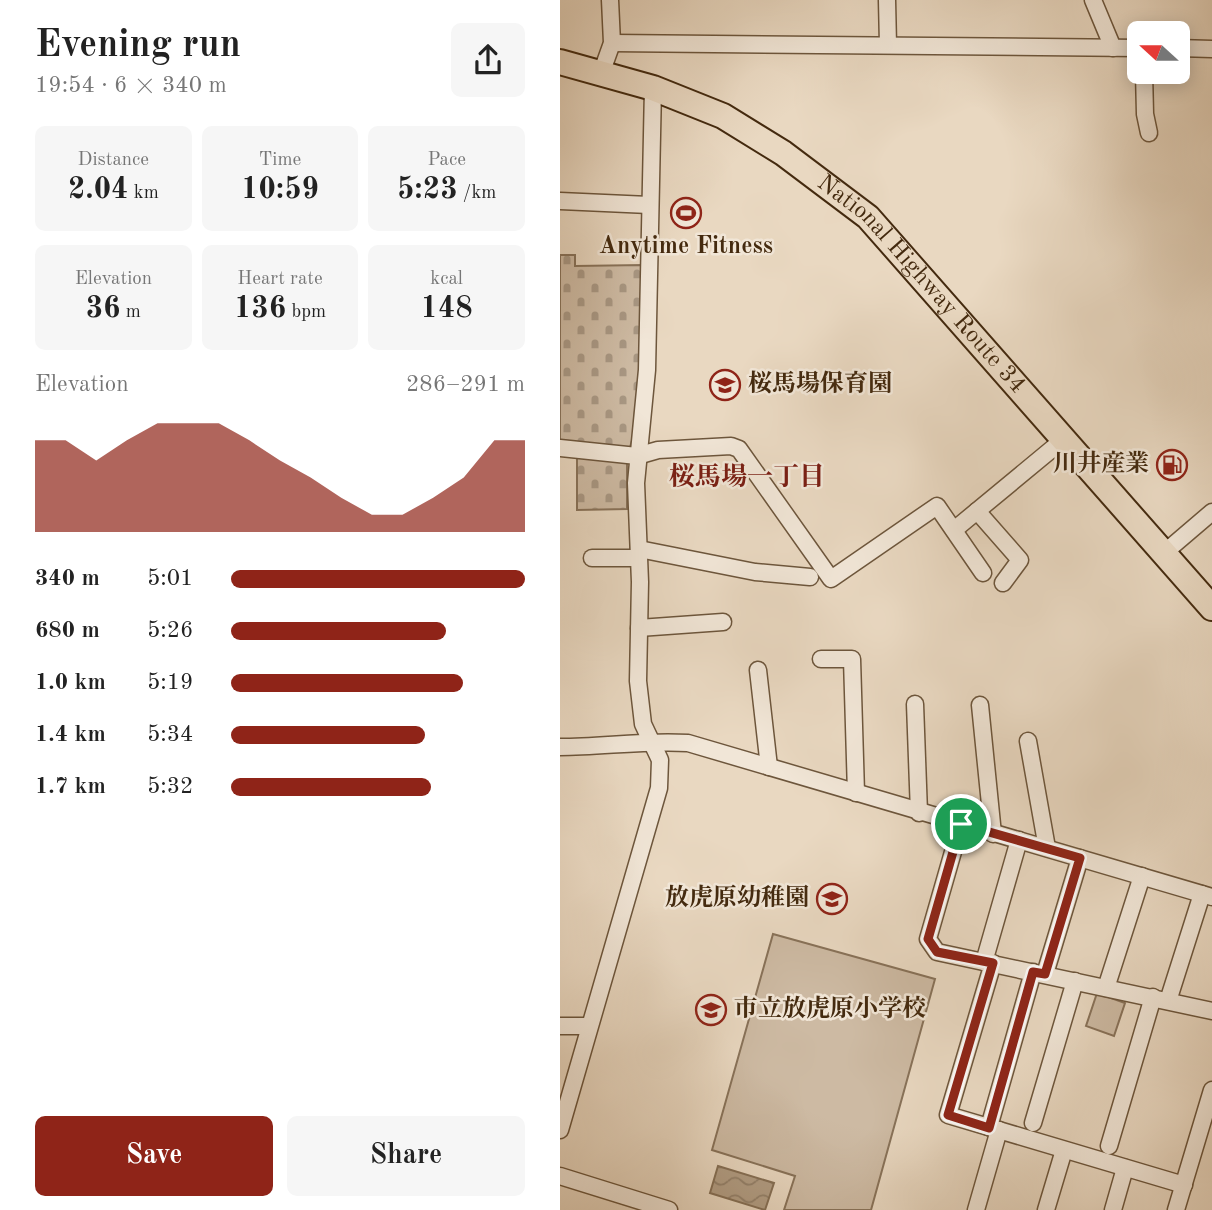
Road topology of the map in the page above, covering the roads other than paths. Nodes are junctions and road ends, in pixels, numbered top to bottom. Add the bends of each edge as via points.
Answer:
1 (610, 0) edge
2 (887, 0) edge
3 (1093, 0) edge
4 (612, 43) junction
5 (888, 45) junction
6 (1113, 48) junction
7 (1127, 48) edge
8 (1190, 48) edge
9 (1212, 48) edge
10 (560, 62) edge
11 (601, 71) junction
12 (1144, 84) edge
13 (653, 88) junction
14 (1149, 133) dead end
15 (560, 201) edge
16 (649, 205) junction
17 (1064, 439) junction
18 (560, 449) edge
19 (637, 456) junction
20 (976, 511) junction
21 (1212, 512) edge
22 (954, 530) junction
23 (639, 553) junction
24 (1164, 553) junction
25 (592, 558) dead end
26 (983, 573) dead end
27 (810, 577) dead end
28 (1003, 583) dead end
29 (1212, 608) edge
30 (723, 622) dead end
31 (639, 628) junction
32 (821, 659) dead end
33 (758, 670) dead end
34 (915, 705) dead end
35 (980, 705) dead end
36 (653, 740) junction
37 (1028, 741) dead end
38 (560, 747) edge
39 (769, 768) junction
40 (856, 793) junction
41 (919, 813) junction
42 (961, 824) junction
43 (993, 834) junction
44 (1019, 840) junction
45 (1047, 848) junction
46 (1080, 858) junction
47 (1142, 876) junction
48 (1207, 895) edge
49 (989, 962) junction
50 (1039, 973) junction
51 (1075, 981) junction
52 (1106, 988) junction
53 (1160, 999) junction
54 (1212, 1011) edge
55 (560, 1026) edge
56 (588, 1026) junction
57 (1212, 1090) edge
58 (565, 1095) edge
59 (1033, 1123) dead end
60 (994, 1129) junction
61 (560, 1130) edge
62 (1109, 1146) dead end
63 (1064, 1150) junction
64 (1125, 1168) junction
65 (560, 1176) edge
66 (1184, 1185) junction
67 (669, 1210) edge
68 (976, 1210) edge
69 (1046, 1210) edge
70 (1112, 1210) edge
71 (1176, 1210) edge

1 - 4 street
2 - 5 street
3 - 6 street
4 - 5 street
4 - 11 street
5 - 6 street
6 - 7 street
8 - 9 street
10 - 11 highway, National Highway Route 34
11 - 13 highway, National Highway Route 34
12 - 14 street
13 - 16 street
13 - 17 highway, National Highway Route 34 via 723,116 783,153 868,217
15 - 16 street
16 - 19 street via 647,370
17 - 20 street
17 - 24 highway, National Highway Route 34
18 - 19 street
19 - 22 street via 658,450 739,449 831,579 937,506
19 - 23 street
20 - 22 street
20 - 28 street via 1020,560
21 - 24 street
22 - 26 street
23 - 25 street
23 - 27 street
23 - 31 street
24 - 29 highway, National Highway Route 34
30 - 31 street
31 - 36 street via 643,724
32 - 40 street via 852,659
33 - 39 street
34 - 41 street
35 - 43 street
36 - 38 street via 610,747
36 - 39 street via 688,743
36 - 56 street via 660,760 659,788
37 - 45 street
39 - 40 street
40 - 41 street
41 - 42 street
42 - 43 street
42 - 49 street via 928,939 937,952
43 - 44 street
44 - 45 street
44 - 49 street
45 - 46 street
46 - 47 street
46 - 50 street
47 - 48 street
47 - 52 street
48 - 53 street
49 - 50 street
49 - 60 street via 948,1115
50 - 51 street
50 - 60 street
51 - 52 street
51 - 59 street
52 - 53 street
53 - 54 street
53 - 62 street
55 - 56 street
56 - 58 street
57 - 66 street
58 - 61 street
60 - 63 street
60 - 68 street
63 - 64 street
63 - 69 street
64 - 66 street
64 - 70 street
65 - 67 street
66 - 71 street

